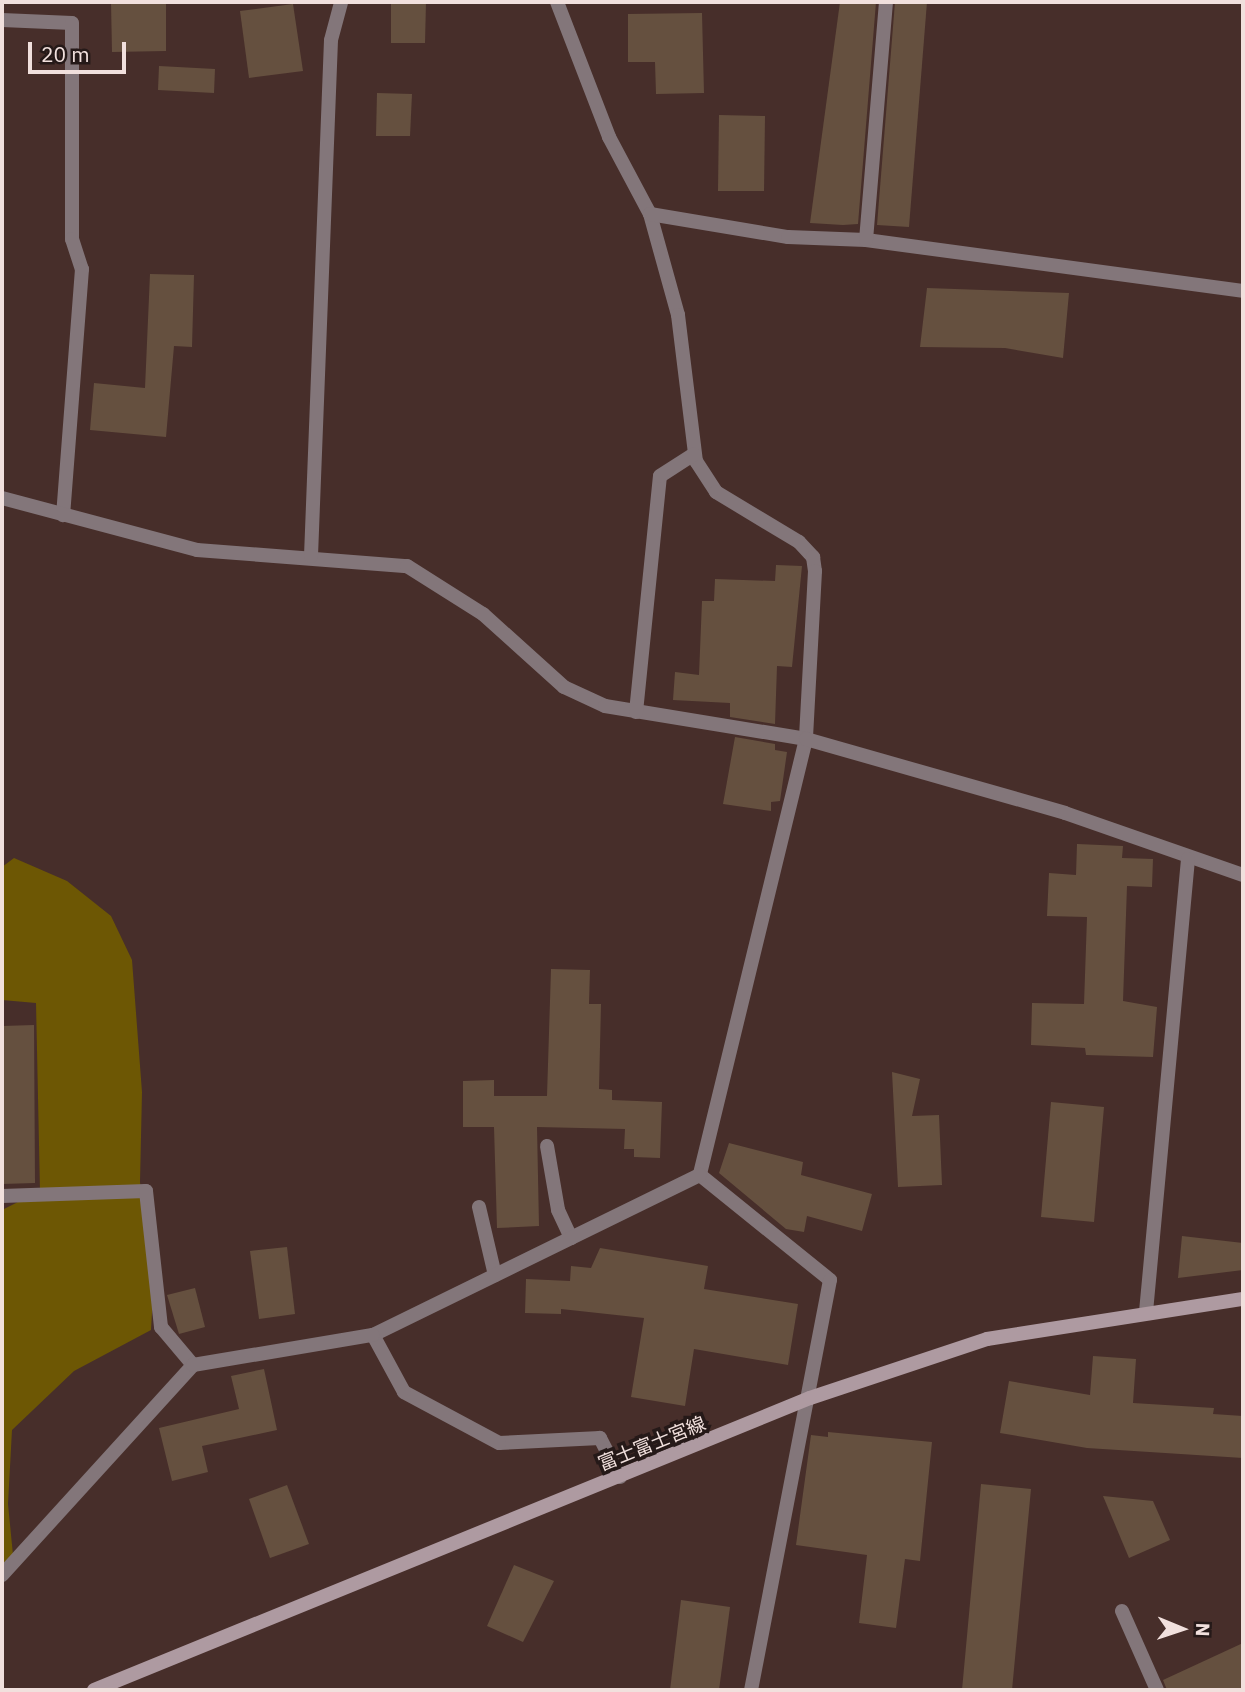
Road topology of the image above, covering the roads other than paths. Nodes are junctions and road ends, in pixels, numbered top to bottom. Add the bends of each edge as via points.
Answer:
1 (341, 2) edge
2 (556, 2) edge
3 (887, 2) edge
4 (2, 20) edge
5 (650, 214) junction
6 (866, 240) junction
7 (1243, 290) edge
8 (694, 454) junction
9 (2, 498) edge
10 (63, 515) junction
11 (312, 556) junction
12 (636, 712) junction
13 (806, 739) junction
14 (1188, 859) junction
15 (1243, 875) edge
16 (547, 1146) dead end
17 (700, 1175) junction
18 (2, 1196) edge
19 (479, 1207) dead end
20 (571, 1238) junction
21 (495, 1275) junction
22 (1243, 1299) edge
23 (1146, 1312) junction
24 (373, 1335) junction
25 (193, 1365) junction
26 (810, 1398) junction
27 (620, 1478) junction
28 (2, 1575) edge
29 (1122, 1611) dead end
30 (94, 1690) edge
31 (751, 1690) edge
32 (1157, 1690) edge

1 - 11 street via 331,40
2 - 5 street via 609,137
3 - 6 street
4 - 10 street via 72,23 72,239 82,269
5 - 6 street via 788,237
5 - 8 street via 678,315
6 - 7 street
8 - 12 street via 660,476
8 - 13 street via 716,492 799,542 813,557
9 - 10 street
10 - 11 street via 198,550
11 - 12 street via 407,566 483,614 564,687 605,706
12 - 13 street
13 - 14 street via 1065,813
13 - 17 street
14 - 15 street
14 - 23 street
16 - 20 street via 558,1210
17 - 20 street
17 - 26 street via 830,1280
18 - 25 street via 146,1191 161,1327
19 - 21 street
20 - 21 street
21 - 24 street
22 - 23 main road, 富士富士宮線
23 - 26 main road, 富士富士宮線 via 987,1339
24 - 25 street
24 - 27 street via 404,1392 499,1443 600,1438
25 - 28 street
26 - 27 main road, 富士富士宮線
26 - 31 street
27 - 30 main road, 富士富士宮線
29 - 32 street

